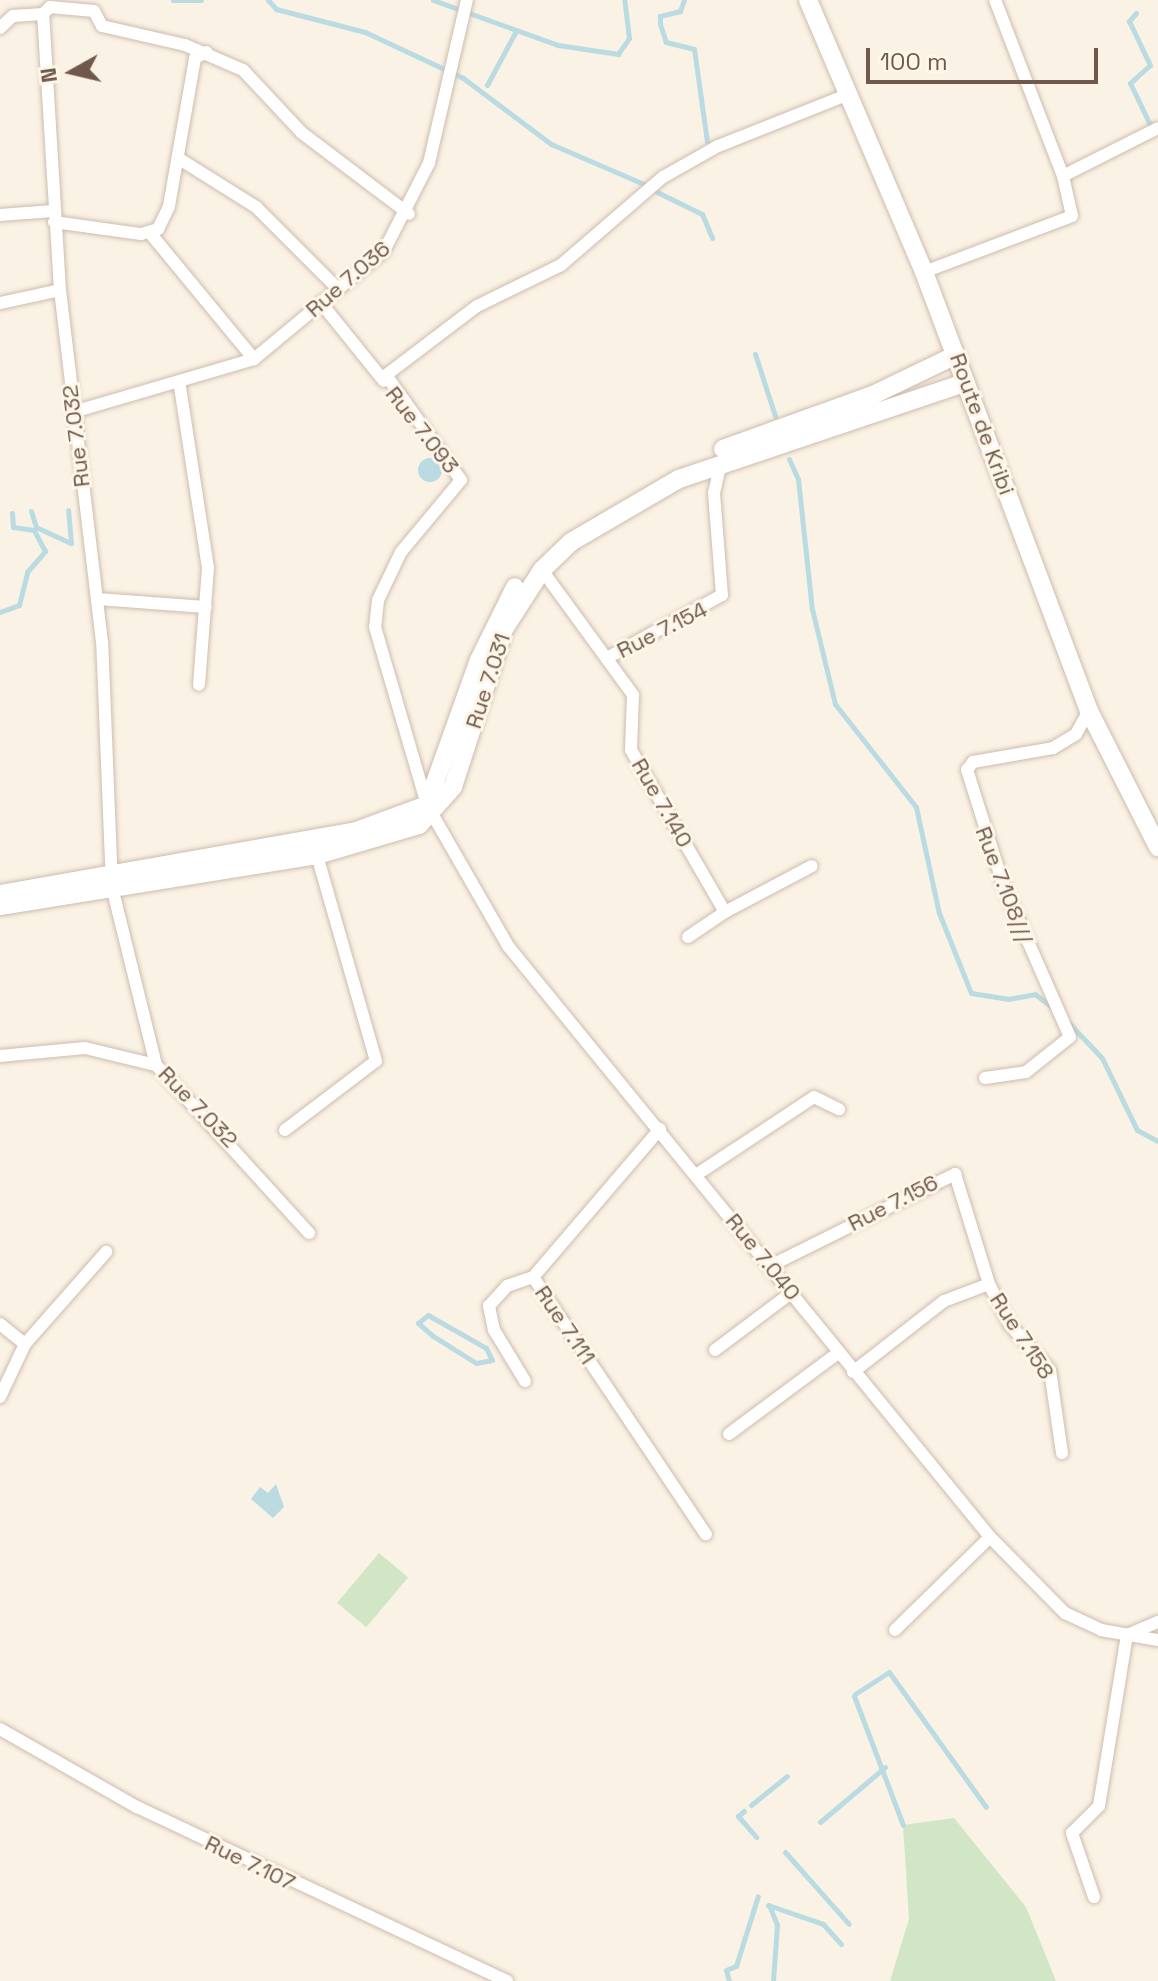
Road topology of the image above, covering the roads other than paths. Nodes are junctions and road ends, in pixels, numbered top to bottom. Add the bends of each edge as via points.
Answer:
1 (467, 0) edge
2 (808, 0) edge
3 (995, 0) edge
4 (98, 5) edge
5 (43, 14) junction
6 (0, 28) edge
7 (207, 52) junction
8 (849, 94) junction
9 (1158, 128) edge
10 (178, 158) junction
11 (1063, 176) junction
12 (409, 214) junction
13 (0, 215) edge
14 (54, 217) junction
15 (150, 233) junction
16 (924, 272) junction
17 (338, 289) junction
18 (60, 290) junction
19 (0, 303) edge
20 (321, 303) junction
21 (956, 355) junction
22 (254, 359) junction
23 (384, 381) junction
24 (965, 383) junction
25 (180, 387) junction
26 (73, 412) junction
27 (790, 432) junction
28 (771, 438) junction
29 (721, 462) junction
30 (542, 570) junction
31 (97, 599) junction
32 (206, 607) junction
33 (607, 658) junction
34 (199, 685) dead end
35 (1089, 711) junction
36 (430, 810) junction
37 (1158, 847) edge
38 (317, 855) junction
39 (812, 866) dead end
40 (113, 880) junction
41 (0, 894) edge
42 (0, 906) edge
43 (725, 912) junction
44 (688, 937) dead end
45 (0, 1056) edge
46 (156, 1065) junction
47 (985, 1078) dead end
48 (839, 1109) dead end
49 (660, 1129) junction
50 (285, 1130) dead end
51 (696, 1175) junction
52 (309, 1233) dead end
53 (106, 1252) dead end
54 (770, 1266) junction
55 (533, 1277) junction
56 (989, 1284) junction
57 (791, 1293) junction
58 (0, 1324) edge
59 (25, 1344) junction
60 (715, 1350) dead end
61 (838, 1353) junction
62 (853, 1372) junction
63 (525, 1381) dead end
64 (0, 1397) edge
65 (729, 1434) dead end
66 (1062, 1453) dead end
67 (706, 1534) dead end
68 (990, 1537) junction
69 (1158, 1622) edge
70 (895, 1630) dead end
71 (1127, 1635) junction
72 (1158, 1640) edge
73 (0, 1729) edge
74 (1094, 1897) dead end
75 (507, 1981) edge

1 - 12 street, Rue 7.036 via 451,79
2 - 8 main road, Route de Kribi
3 - 11 street
4 - 5 street via 50,7
4 - 7 street via 102,26
5 - 6 street via 13,16
5 - 14 street, Rue 7.032
7 - 10 street via 195,58
7 - 12 street via 243,70 302,133
8 - 16 main road, Route de Kribi
8 - 23 street, Rue 7.093 via 718,146 663,177 561,265 477,306 409,351
9 - 11 street
10 - 15 street via 169,206
10 - 17 street via 256,207
11 - 16 street via 1073,208 1065,223
12 - 17 street, Rue 7.036 via 384,251
13 - 14 street
14 - 15 street
14 - 18 street, Rue 7.032
15 - 22 street
16 - 21 main road, Route de Kribi
17 - 20 street, Rue 7.036
18 - 19 street
18 - 26 street, Rue 7.032
20 - 22 street, Rue 7.036
20 - 23 street
21 - 24 main road, Route de Kribi
21 - 27 main road, Rue 7.031
22 - 25 street, Rue 7.036
23 - 36 street, Rue 7.093 via 461,480 401,552 374,612
24 - 27 main road, Rue 7.031
24 - 35 main road, Route de Kribi
25 - 26 street, Rue 7.036
25 - 32 street via 202,518
26 - 31 street, Rue 7.032
27 - 28 main road, Rue 7.031
28 - 29 main road, Rue 7.031
28 - 36 main road, Rue 7.031 via 635,486 543,553 499,611
29 - 30 main road, Rue 7.031 via 629,503
29 - 33 street, Rue 7.154 via 714,493 722,595
30 - 33 street, Rue 7.140
30 - 36 main road, Rue 7.031 via 504,629 453,787
31 - 32 street
31 - 40 street, Rue 7.032
32 - 34 street
33 - 43 street, Rue 7.140 via 637,709 631,750
35 - 37 main road, Route de Kribi
35 - 47 street, Rue 7.108/// via 1076,734 1053,748 973,762 967,770 1004,887 1070,1037 1026,1072
36 - 38 main road, Rue 7.031 via 394,836
36 - 40 main road, Rue 7.031 via 356,831
36 - 49 street, Rue 7.040 via 508,946
38 - 40 main road, Rue 7.031
38 - 50 street via 376,1061
39 - 43 street
40 - 41 main road, Rue 7.031
40 - 42 main road, Rue 7.031
40 - 46 street, Rue 7.032
43 - 44 street
45 - 46 street via 85,1048
46 - 52 street, Rue 7.032
48 - 51 street via 814,1097
49 - 51 street, Rue 7.040
49 - 55 street, Rue 7.111
51 - 54 street, Rue 7.040
53 - 59 street
54 - 56 street, Rue 7.156 via 955,1174
54 - 57 street, Rue 7.040
55 - 63 street via 507,1286 489,1306 494,1330
55 - 67 street, Rue 7.111
56 - 62 street, Rue 7.158 via 944,1301
56 - 66 street, Rue 7.158 via 1010,1325 1050,1370
57 - 60 street
57 - 61 street, Rue 7.040
58 - 59 street
59 - 64 street
61 - 62 street, Rue 7.040
61 - 65 street
62 - 68 street, Rue 7.040
68 - 70 street
68 - 71 street, Rue 7.040 via 1065,1613
69 - 71 street
71 - 72 street, Rue 7.040
71 - 74 street via 1099,1806 1072,1833
73 - 75 street, Rue 7.107 via 137,1807

